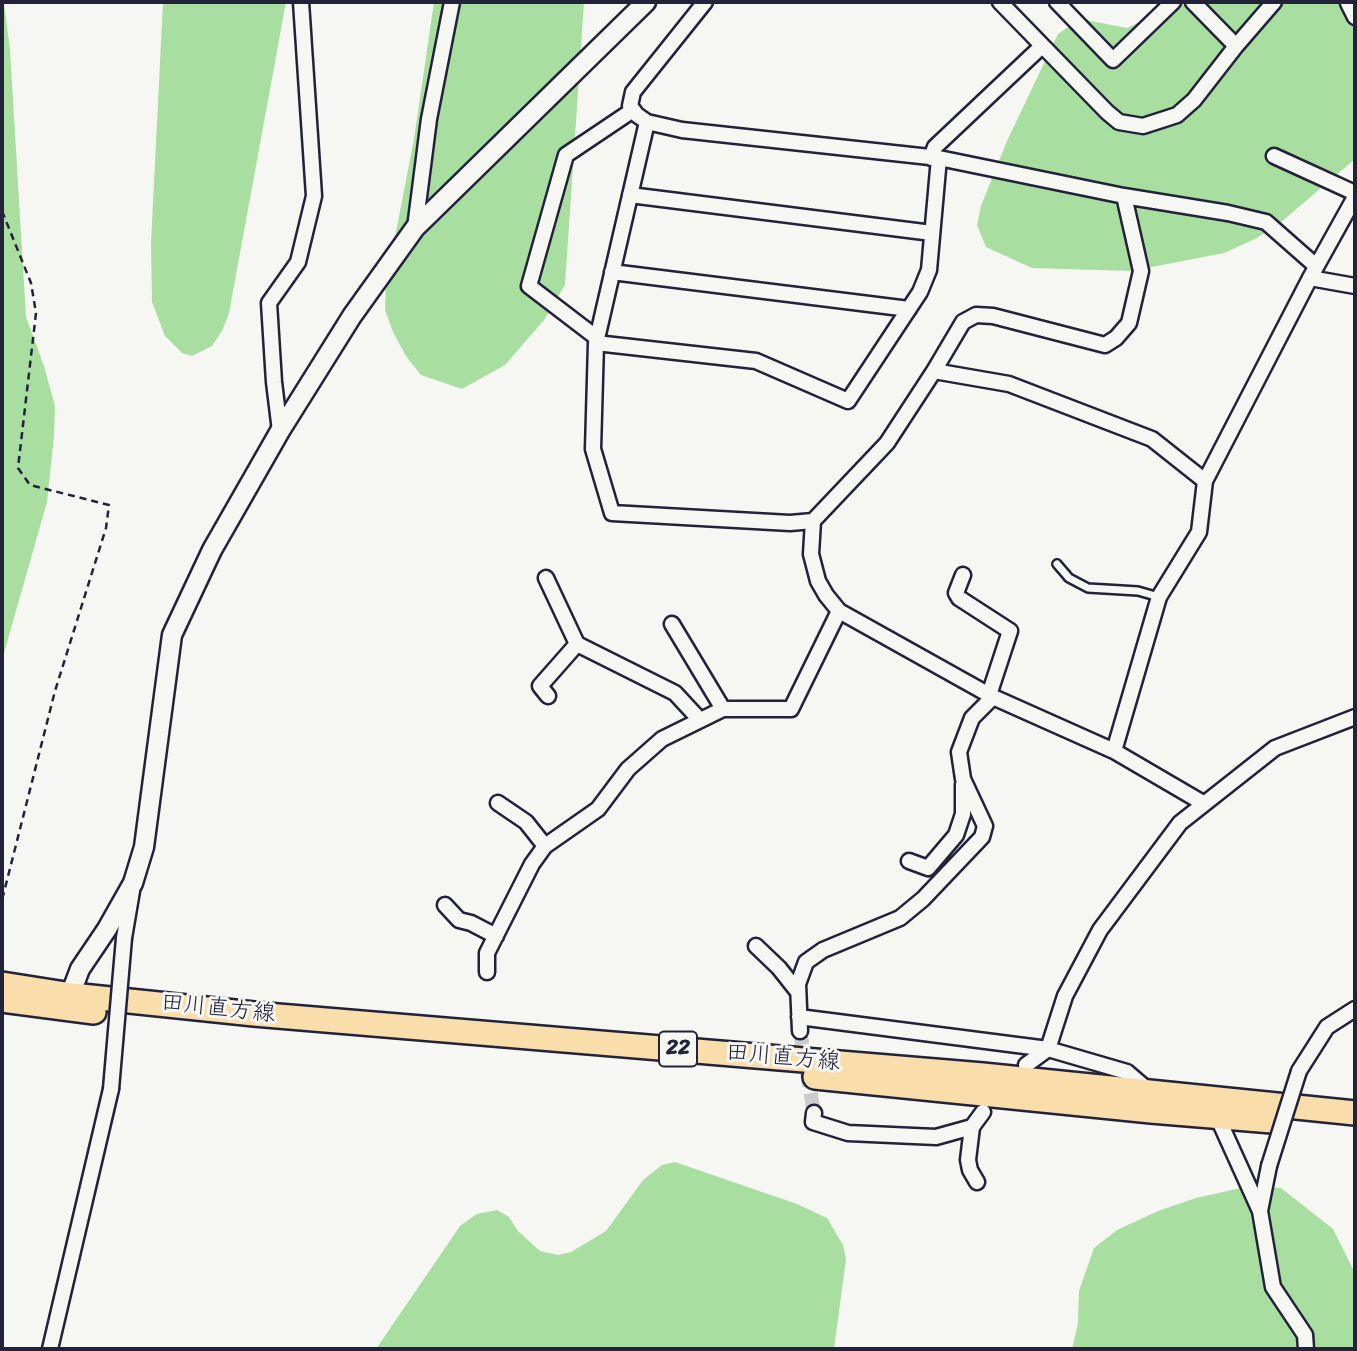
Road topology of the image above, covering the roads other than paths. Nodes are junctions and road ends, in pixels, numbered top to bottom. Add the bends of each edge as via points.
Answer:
1 (301, 2) edge
2 (452, 2) edge
3 (646, 2) edge
4 (705, 2) edge
5 (1000, 2) edge
6 (1057, 2) edge
7 (1173, 2) edge
8 (1193, 2) edge
9 (1274, 2) edge
10 (1348, 3) edge
11 (1355, 17) edge
12 (1042, 46) junction
13 (1236, 47) junction
14 (633, 110) junction
15 (647, 122) junction
16 (1274, 156) dead end
17 (935, 158) junction
18 (630, 195) junction
19 (1355, 195) edge
20 (1124, 196) junction
21 (415, 228) junction
22 (932, 233) junction
23 (612, 272) junction
24 (1313, 272) junction
25 (1355, 286) edge
26 (909, 310) junction
27 (596, 341) junction
28 (934, 371) junction
29 (279, 431) junction
30 (1205, 481) junction
31 (813, 521) junction
32 (1057, 564) dead end
33 (963, 575) dead end
34 (546, 578) dead end
35 (1159, 597) junction
36 (839, 611) junction
37 (672, 624) dead end
38 (577, 644) junction
39 (548, 696) dead end
40 (991, 696) junction
41 (723, 709) junction
42 (1355, 718) edge
43 (700, 720) junction
44 (1114, 751) junction
45 (963, 779) junction
46 (498, 803) dead end
47 (1203, 803) junction
48 (545, 846) junction
49 (909, 861) dead end
50 (133, 883) junction
51 (445, 905) dead end
52 (496, 936) junction
53 (756, 946) dead end
54 (487, 972) dead end
55 (2, 984) edge
56 (798, 992) junction
57 (2, 1000) edge
58 (68, 1002) junction
59 (1355, 1009) edge
60 (1048, 1049) junction
61 (1026, 1065) dead end
62 (1151, 1102) junction
63 (983, 1112) dead end
64 (814, 1113) dead end
65 (1355, 1114) edge
66 (1217, 1116) junction
67 (972, 1127) junction
68 (1355, 1128) edge
69 (977, 1182) dead end
70 (1260, 1211) junction
71 (50, 1349) edge
72 (1306, 1349) edge

1 - 29 street via 314,196 298,262 269,303
2 - 21 street via 429,119
3 - 21 street
4 - 14 street via 633,92
5 - 12 street
6 - 7 street via 1113,60
8 - 13 street
9 - 13 street
10 - 11 street
12 - 13 street via 1119,122 1143,126 1177,115
12 - 17 street via 935,147
14 - 15 street
14 - 27 street via 566,155 529,286
15 - 17 street via 682,130
15 - 18 street
16 - 19 street
17 - 20 street
17 - 22 street
18 - 22 street
18 - 23 street
19 - 24 street
20 - 24 street via 1266,222
20 - 28 street via 1141,271 1129,323 1116,338 1105,345 976,315 963,322
21 - 29 street
22 - 26 street via 929,270
23 - 26 street
23 - 27 street
24 - 25 street
24 - 30 street
26 - 27 street via 848,401 756,361
27 - 31 street via 593,449 612,513
28 - 30 street via 1009,384 1152,439
28 - 31 street via 887,443
29 - 50 street via 212,550 172,635 144,847
30 - 35 street via 1199,532
31 - 36 street via 811,554 822,588
32 - 35 lane via 1087,589 1138,591
33 - 40 street via 956,593 959,598 1010,631
34 - 38 street
35 - 44 street
36 - 40 street
36 - 41 street via 791,709
37 - 41 street
38 - 39 street via 540,686
38 - 43 street via 675,693
40 - 44 street
40 - 45 street via 972,718 959,752
41 - 43 street
42 - 47 street via 1275,748
43 - 48 street via 662,739 628,769 597,809
44 - 47 street
45 - 49 street via 963,814 956,835 928,868
45 - 56 street via 985,826 982,837 900,918 823,950 806,962
46 - 48 street via 526,822
47 - 60 street via 1180,823 1100,930 1065,996
48 - 52 street
50 - 58 street via 80,969
50 - 71 street, bridge via 111,1089
51 - 52 street via 459,920
52 - 54 street via 488,953
53 - 56 street
55 - 58 main road, 田川直方線 / 22
56 - 60 street via 799,1024
57 - 58 main road, 田川直方線 / 22
58 - 62 main road, 田川直方線 / 22 via 957,1090
59 - 70 street, bridge via 1326,1027 1299,1072
60 - 61 street
60 - 62 street via 1127,1072
62 - 65 main road, 田川直方線 / 22
62 - 66 main road, 田川直方線 / 22
63 - 67 street
64 - 67 street via 813,1122 848,1133 936,1137
66 - 68 main road, 田川直方線 / 22
66 - 70 street
67 - 69 street via 968,1160
70 - 72 street via 1273,1287 1305,1335

